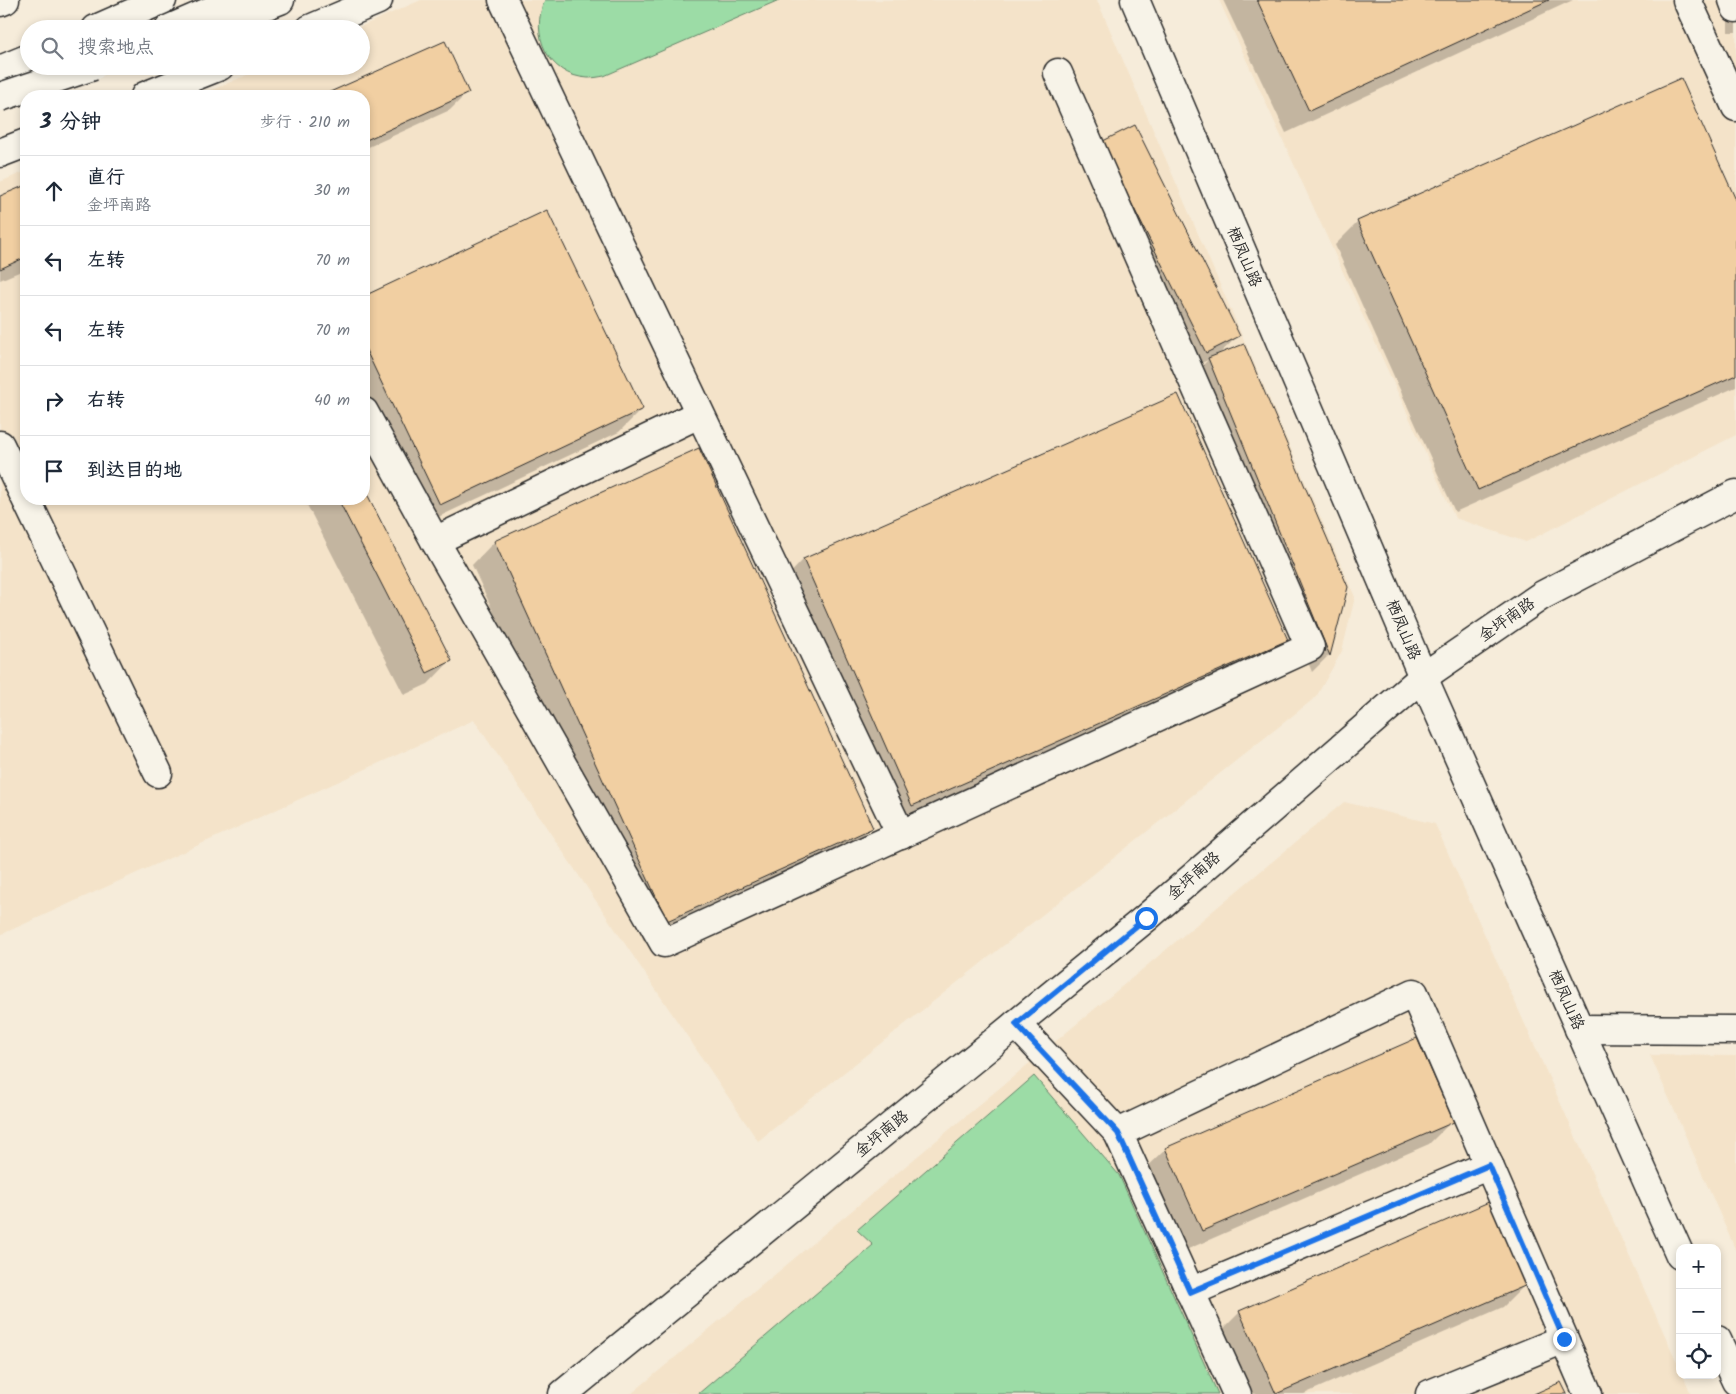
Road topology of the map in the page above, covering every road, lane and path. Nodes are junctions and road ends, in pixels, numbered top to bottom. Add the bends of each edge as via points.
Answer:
1 (5, 0) edge
2 (162, 0) edge
3 (236, 0) edge
4 (280, 0) edge
5 (378, 0) edge
6 (502, 0) edge
7 (1135, 0) edge
8 (1687, 0) edge
9 (1733, 0) edge
10 (0, 2) edge
11 (1736, 8) edge
12 (116, 20) edge
13 (190, 20) edge
14 (228, 20) edge
15 (331, 20) edge
16 (20, 62) edge
17 (0, 70) edge
18 (1058, 73) dead end
19 (59, 75) edge
20 (68, 75) edge
21 (206, 75) edge
22 (185, 89) edge
23 (22, 90) edge
24 (25, 90) edge
25 (20, 91) edge
26 (20, 92) edge
27 (0, 99) edge
28 (1736, 107) edge
29 (20, 146) edge
30 (0, 154) edge
31 (699, 414) junction
32 (370, 423) edge
33 (0, 445) edge
34 (20, 487) edge
35 (1736, 494) edge
36 (29, 505) edge
37 (435, 541) junction
38 (1423, 677) junction
39 (158, 773) dead end
40 (901, 835) junction
41 (1016, 1024) junction
42 (1579, 1028) junction
43 (1736, 1030) edge
44 (1118, 1133) junction
45 (1489, 1165) junction
46 (1676, 1246) edge
47 (1190, 1292) junction
48 (1564, 1339) junction
49 (1721, 1349) edge
50 (1736, 1381) edge
51 (563, 1394) edge
52 (1237, 1394) edge
53 (1430, 1394) edge
54 (1588, 1394) edge

1 - 10 main road
2 - 12 main road
3 - 13 main road
4 - 14 main road
5 - 15 main road
6 - 31 main road
7 - 38 main road, 栖凤山路
8 - 28 main road
9 - 11 main road
16 - 17 main road
18 - 40 main road via 1310,647
19 - 23 main road
20 - 24 main road, bridge
21 - 22 main road
25 - 27 main road
26 - 27 main road, bridge
29 - 30 main road
31 - 37 main road
31 - 40 main road
32 - 37 main road
33 - 34 main road
35 - 38 main road, 金坪南路 via 1541,596
36 - 39 main road
37 - 40 main road via 664,943
38 - 41 main road, 金坪南路 via 1146,918
38 - 42 main road, 栖凤山路
41 - 44 main road
41 - 51 main road, 金坪南路
42 - 43 main road
42 - 46 main road, 栖凤山路
44 - 45 main road via 1414,993
44 - 47 main road
45 - 47 main road
45 - 48 main road
47 - 52 main road
48 - 53 main road
48 - 54 main road
49 - 50 main road

